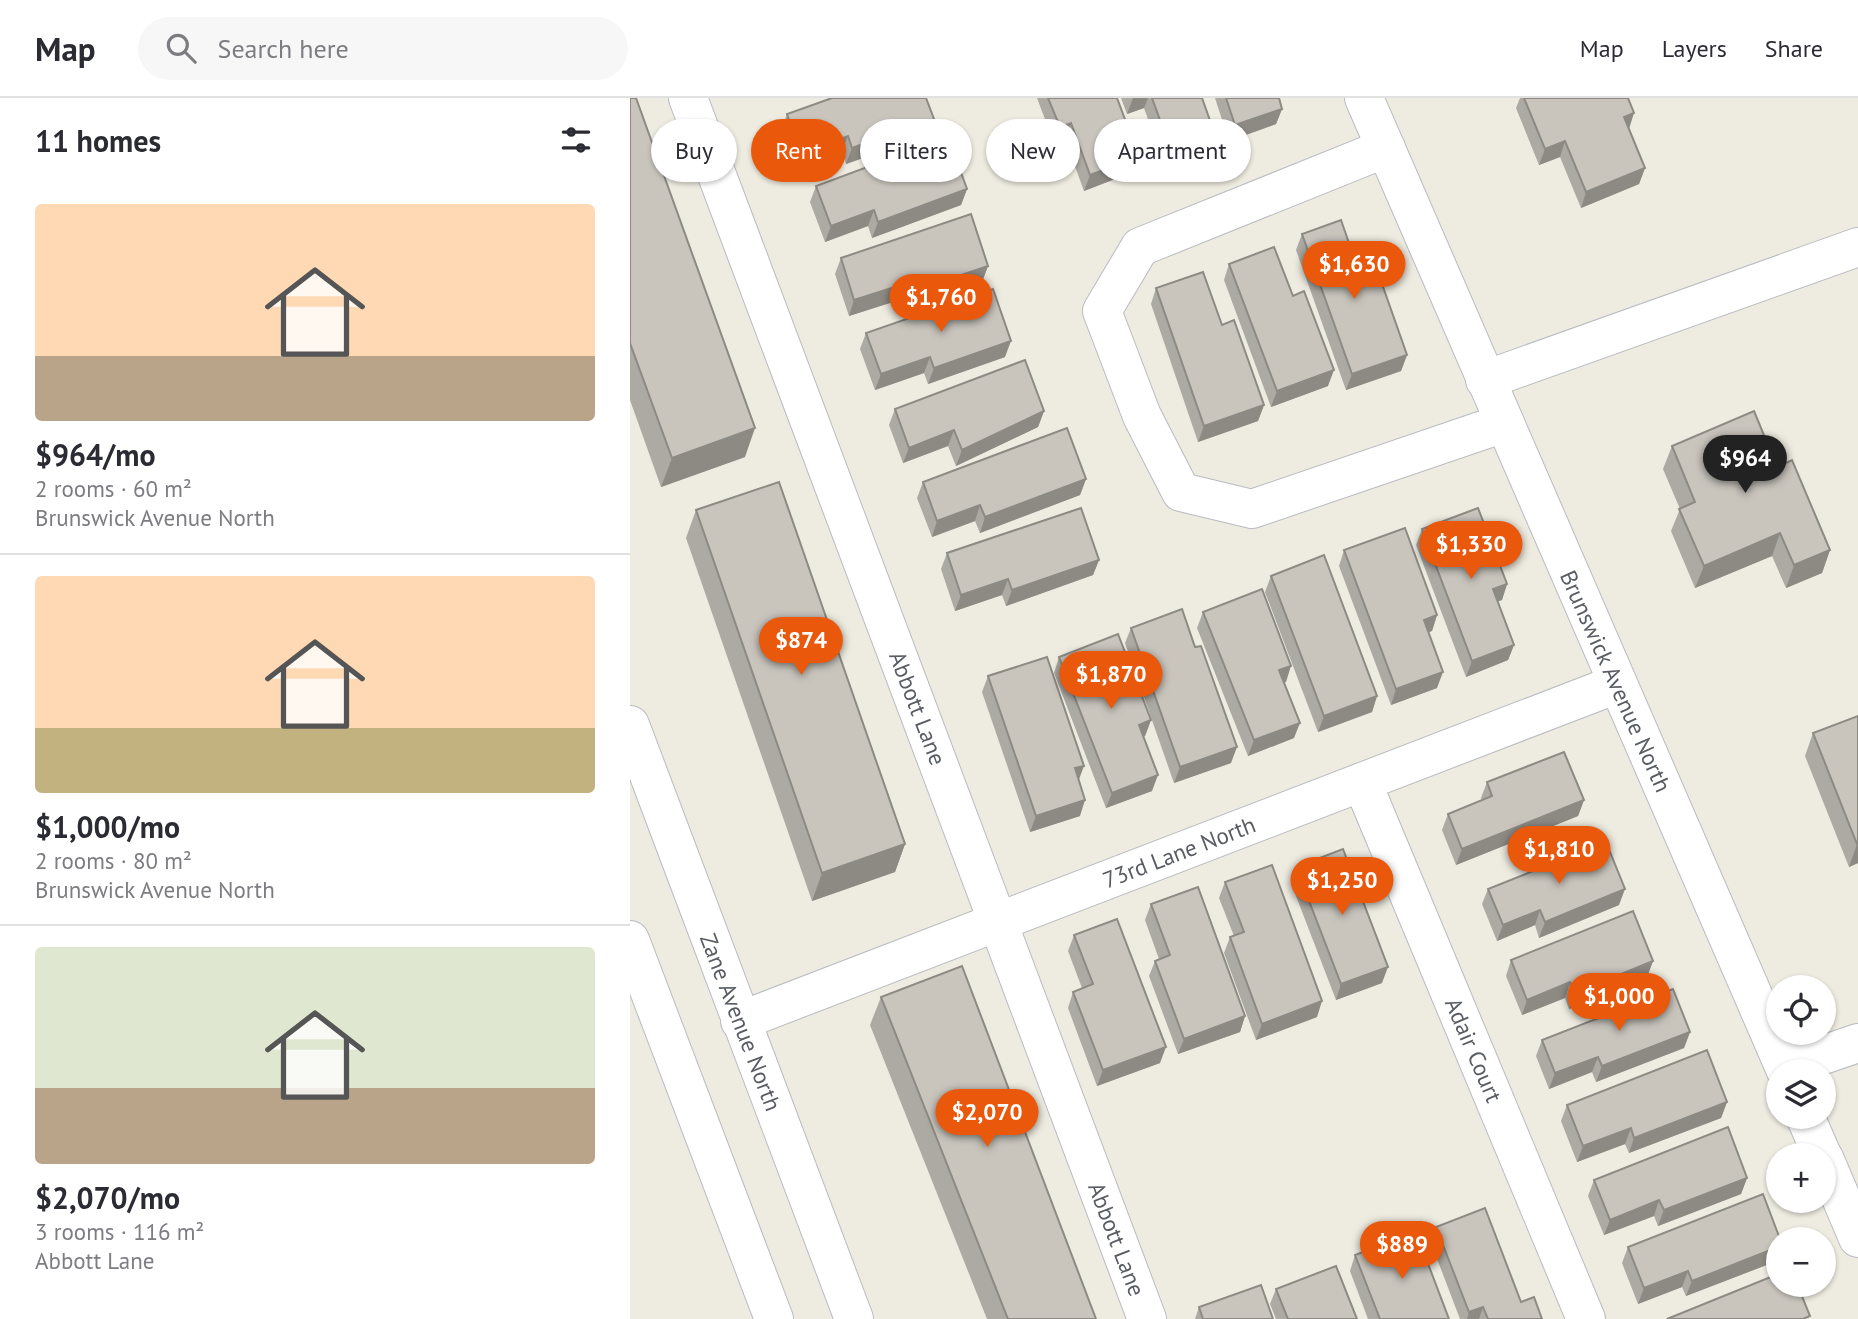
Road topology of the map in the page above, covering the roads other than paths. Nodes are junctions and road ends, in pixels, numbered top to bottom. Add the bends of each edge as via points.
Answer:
1 (688, 98) edge
2 (1364, 98) edge
3 (1386, 148) junction
4 (1858, 247) edge
5 (1485, 380) junction
6 (1504, 424) junction
7 (1617, 684) junction
8 (630, 725) edge
9 (1362, 782) junction
10 (998, 922) junction
11 (630, 940) edge
12 (740, 1021) junction
13 (1858, 1042) edge
14 (1780, 1059) edge
15 (1814, 1059) edge
16 (1836, 1187) edge
17 (1858, 1238) edge
18 (774, 1319) edge
19 (854, 1319) edge
20 (1147, 1319) edge
21 (1586, 1319) edge

1 - 10 street, Abbott Lane
2 - 3 street, Brunswick Avenue North
3 - 5 street, Brunswick Avenue North
3 - 6 street via 1140,247 1102,311 1143,416 1181,492 1252,509
4 - 5 street
5 - 6 street, Brunswick Avenue North
6 - 7 street, Brunswick Avenue North
7 - 9 street, 73rd Lane North
7 - 14 street, Brunswick Avenue North
8 - 12 street, Zane Avenue North
9 - 10 street, 73rd Lane North
9 - 21 street, Adair Court
10 - 12 street, 73rd Lane North
10 - 20 street, Abbott Lane
11 - 18 street
12 - 19 street, Zane Avenue North
13 - 15 street
16 - 17 street

